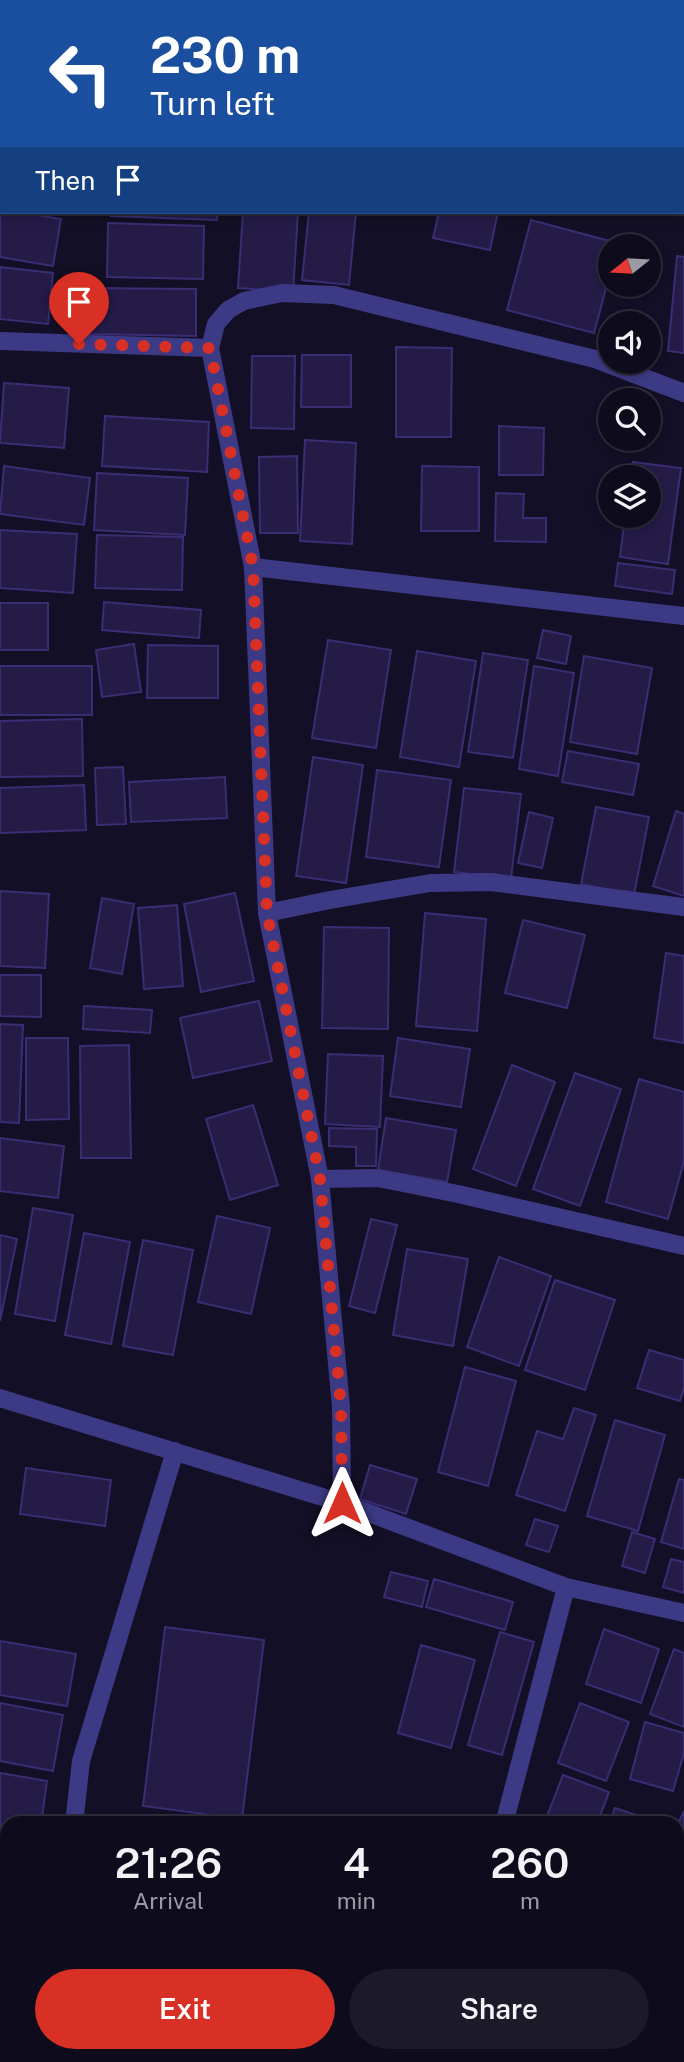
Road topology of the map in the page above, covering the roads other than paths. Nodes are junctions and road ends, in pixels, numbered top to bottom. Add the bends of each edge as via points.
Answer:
1 (0, 341) edge
2 (210, 348) junction
3 (684, 393) edge
4 (253, 567) junction
5 (684, 616) edge
6 (684, 907) edge
7 (267, 913) junction
8 (320, 1179) junction
9 (684, 1246) edge
10 (0, 1398) edge
11 (175, 1451) junction
12 (342, 1503) junction
13 (566, 1587) junction
14 (684, 1613) edge
15 (75, 1816) edge
16 (506, 1816) edge

1 - 2 street
2 - 3 street via 216,324 244,301 282,293 334,296 595,359
2 - 4 street
4 - 5 street
4 - 7 street
6 - 7 street via 491,882 418,885
7 - 8 street
8 - 9 street via 378,1178
8 - 12 street via 341,1407
10 - 11 street
11 - 12 street
11 - 15 street via 81,1761
12 - 13 street
13 - 14 street
13 - 16 street

